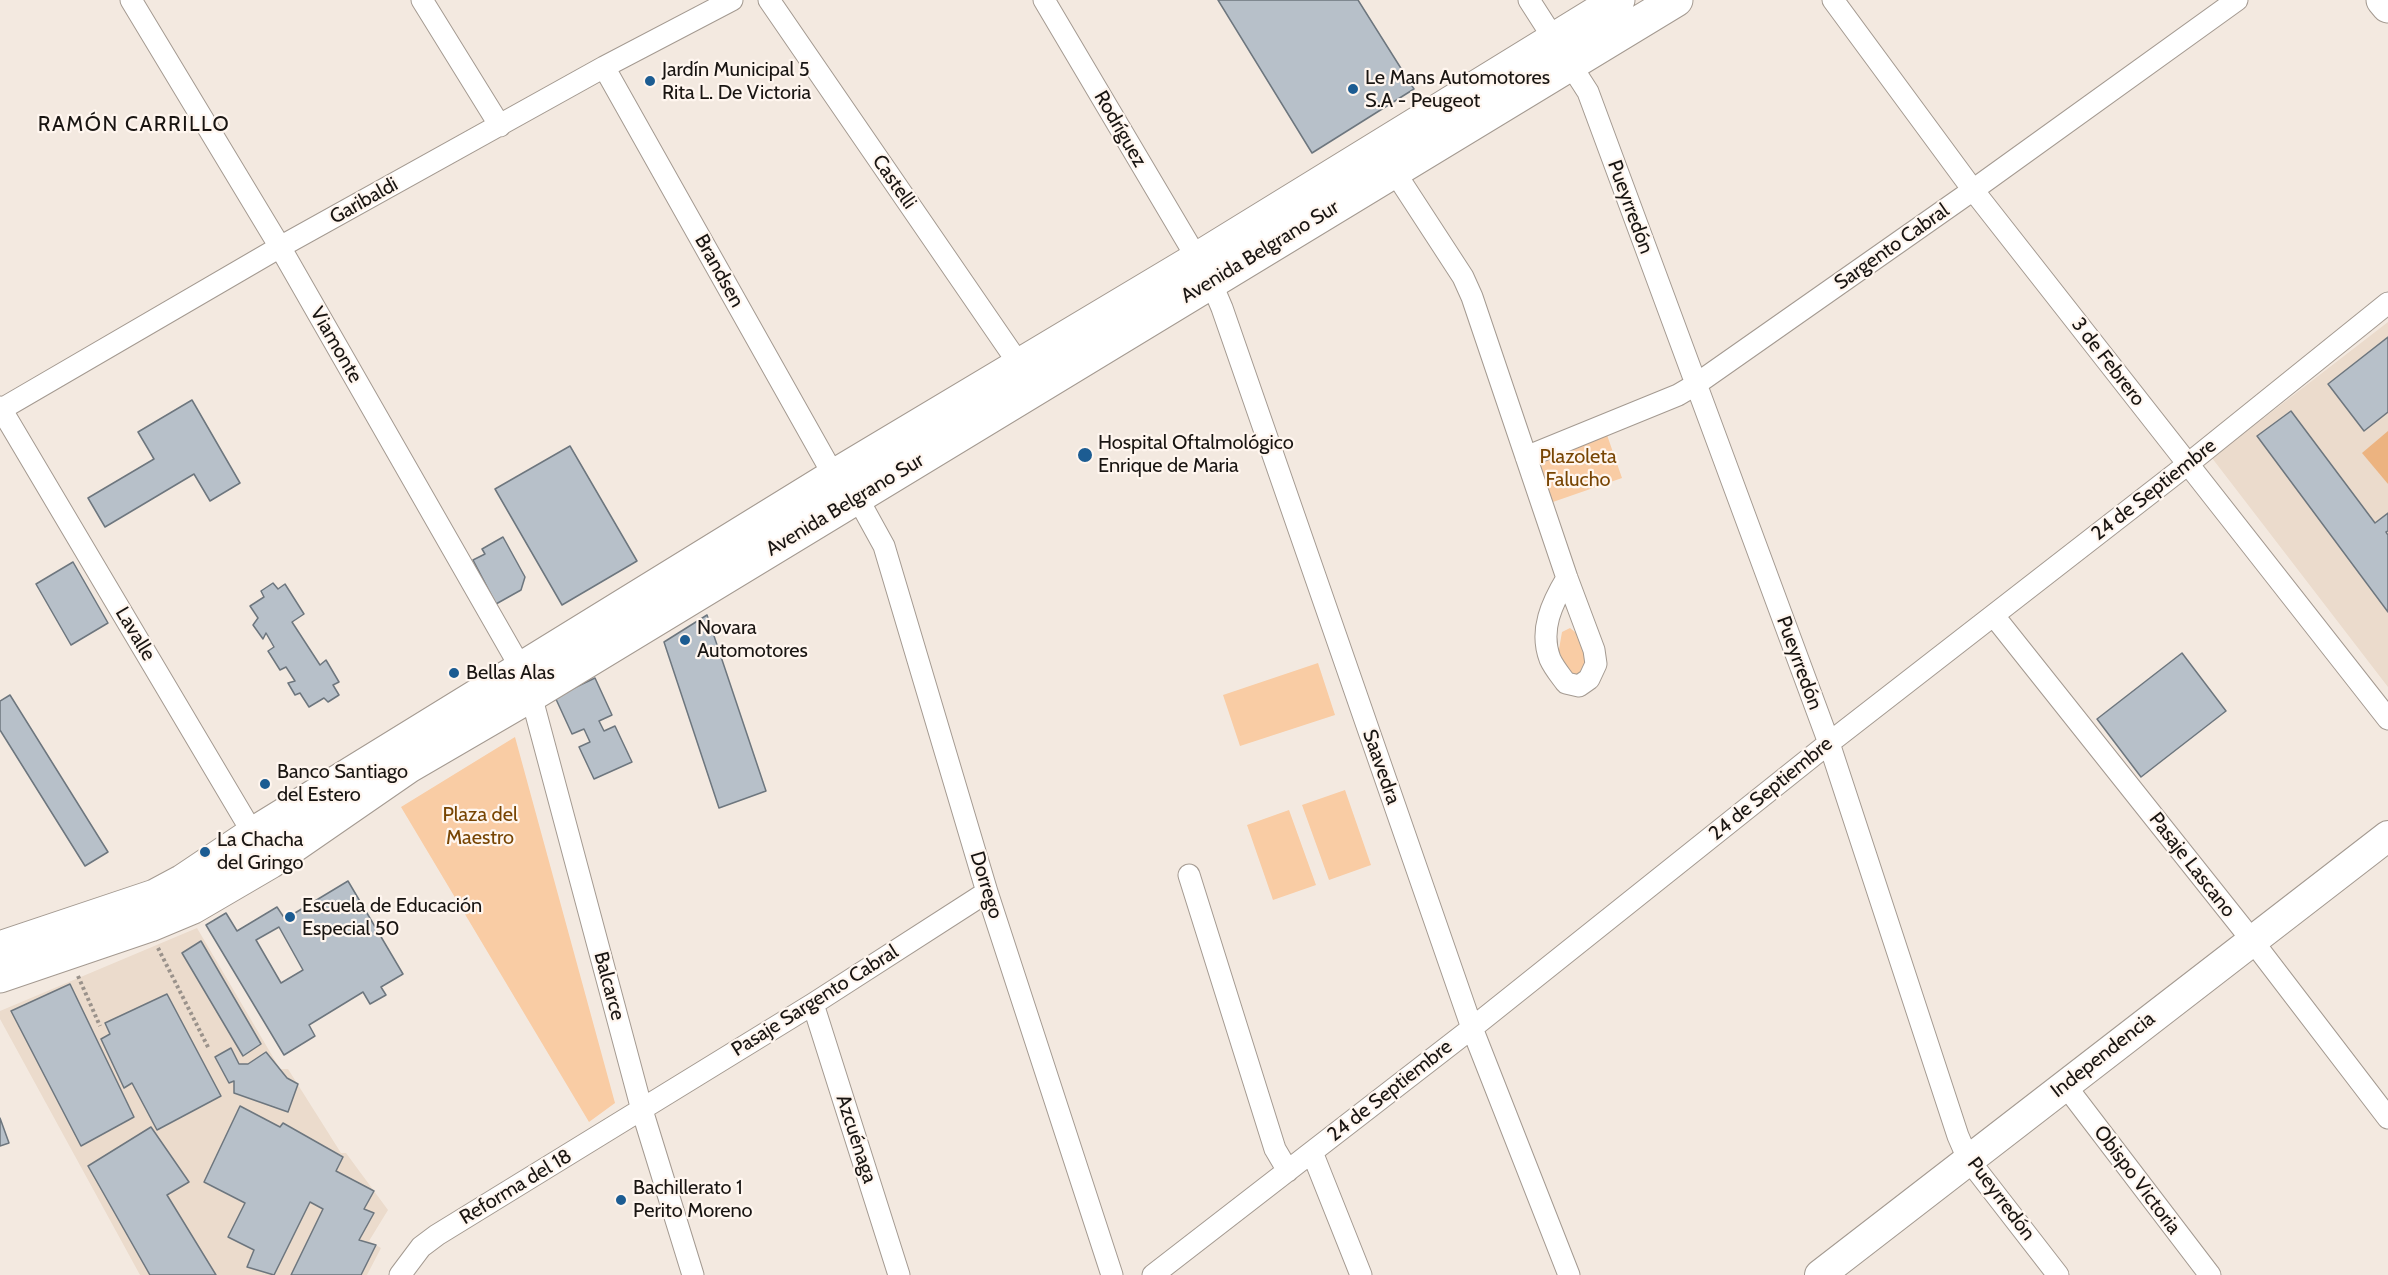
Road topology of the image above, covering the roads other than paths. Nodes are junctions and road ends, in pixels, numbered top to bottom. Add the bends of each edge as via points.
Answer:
1 (132, 0) edge
2 (422, 0) edge
3 (732, 0) edge
4 (768, 0) edge
5 (1044, 0) edge
6 (1529, 0) edge
7 (1618, 0) edge
8 (1676, 0) edge
9 (1833, 0) edge
10 (2237, 0) edge
11 (2383, 0) edge
12 (2388, 6) edge
13 (1562, 53) junction
14 (604, 67) junction
15 (500, 126) junction
16 (1394, 171) junction
17 (1972, 190) junction
18 (280, 248) junction
19 (1204, 270) junction
20 (2388, 303) edge
21 (1019, 364) junction
22 (1695, 385) junction
23 (0, 408) edge
24 (1526, 457) junction
25 (2188, 464) junction
26 (846, 487) junction
27 (1566, 578) dead end
28 (1994, 616) junction
29 (526, 683) junction
30 (2388, 719) edge
31 (1829, 743) junction
32 (253, 834) junction
33 (2388, 836) edge
34 (270, 862) junction
35 (1189, 875) dead end
36 (987, 892) junction
37 (2251, 939) junction
38 (0, 948) edge
39 (0, 976) edge
40 (813, 1004) junction
41 (1472, 1028) junction
42 (2065, 1085) junction
43 (642, 1110) junction
44 (2388, 1118) edge
45 (1312, 1152) junction
46 (1968, 1158) junction
47 (1288, 1171) junction
48 (400, 1275) edge
49 (693, 1275) edge
50 (899, 1275) edge
51 (1112, 1275) edge
52 (1153, 1275) edge
53 (1361, 1275) edge
54 (1569, 1275) edge
55 (1820, 1275) edge
56 (2058, 1275) edge
57 (2210, 1275) edge

1 - 18 street, Viamonte
2 - 15 street
3 - 14 street, Garibaldi
4 - 21 street, Castelli
5 - 19 street, Rodríguez
6 - 13 street, Pueyrredón
7 - 13 highway, Avenida Belgrano Sur
8 - 13 highway, Avenida Belgrano Sur
9 - 17 street, 3 de Febrero
10 - 17 street, Sargento Cabral
11 - 12 highway
13 - 16 highway, Avenida Belgrano Sur
13 - 19 highway, Avenida Belgrano Sur via 1380,144
13 - 22 street, Pueyrredón via 1588,92
14 - 15 street, Garibaldi
14 - 26 street, Brandsen
15 - 18 street, Garibaldi
16 - 19 highway, Avenida Belgrano Sur
16 - 24 street via 1472,297
17 - 22 street, Sargento Cabral
17 - 25 street, 3 de Febrero
18 - 23 street, Garibaldi
18 - 29 street, Viamonte
19 - 21 highway, Avenida Belgrano Sur
19 - 26 highway, Avenida Belgrano Sur
19 - 41 street, Saavedra via 1222,308
20 - 25 street, 24 de Septiembre
21 - 26 highway, Avenida Belgrano Sur
22 - 24 street, Sargento Cabral
22 - 31 street, Pueyrredón
23 - 32 street, Lavalle
24 - 27 street
25 - 28 street, 24 de Septiembre
25 - 30 street, 3 de Febrero
26 - 29 highway, Avenida Belgrano Sur
26 - 36 street, Dorrego via 884,546
28 - 31 street, 24 de Septiembre
28 - 37 street, Pasaje Lascano
29 - 32 highway, Avenida Belgrano Sur
29 - 34 highway, Avenida Belgrano Sur
29 - 43 street, Balcarce
31 - 41 street, 24 de Septiembre
31 - 46 street, Pueyrredón
32 - 34 street, Lavalle
32 - 38 highway, Avenida Belgrano Sur via 155,896
33 - 37 street, Independencia
34 - 39 highway, Avenida Belgrano Sur via 193,907
35 - 47 street via 1275,1149
36 - 40 street, Pasaje Sargento Cabral
36 - 51 street, Dorrego
37 - 42 street, Independencia
37 - 44 street, Pasaje Lascano
40 - 43 street, Pasaje Sargento Cabral
40 - 50 street, Azcuénaga
41 - 45 street, 24 de Septiembre
41 - 54 street, Saavedra
42 - 46 street, Independencia
42 - 57 street, Obispo Victoria
43 - 48 street, Reforma del 18 via 437,1235 421,1247
43 - 49 street, Balcarce
45 - 47 street, 24 de Septiembre
45 - 53 street
46 - 55 street, Independencia
46 - 56 street, Pueyrredón
47 - 52 street, 24 de Septiembre

